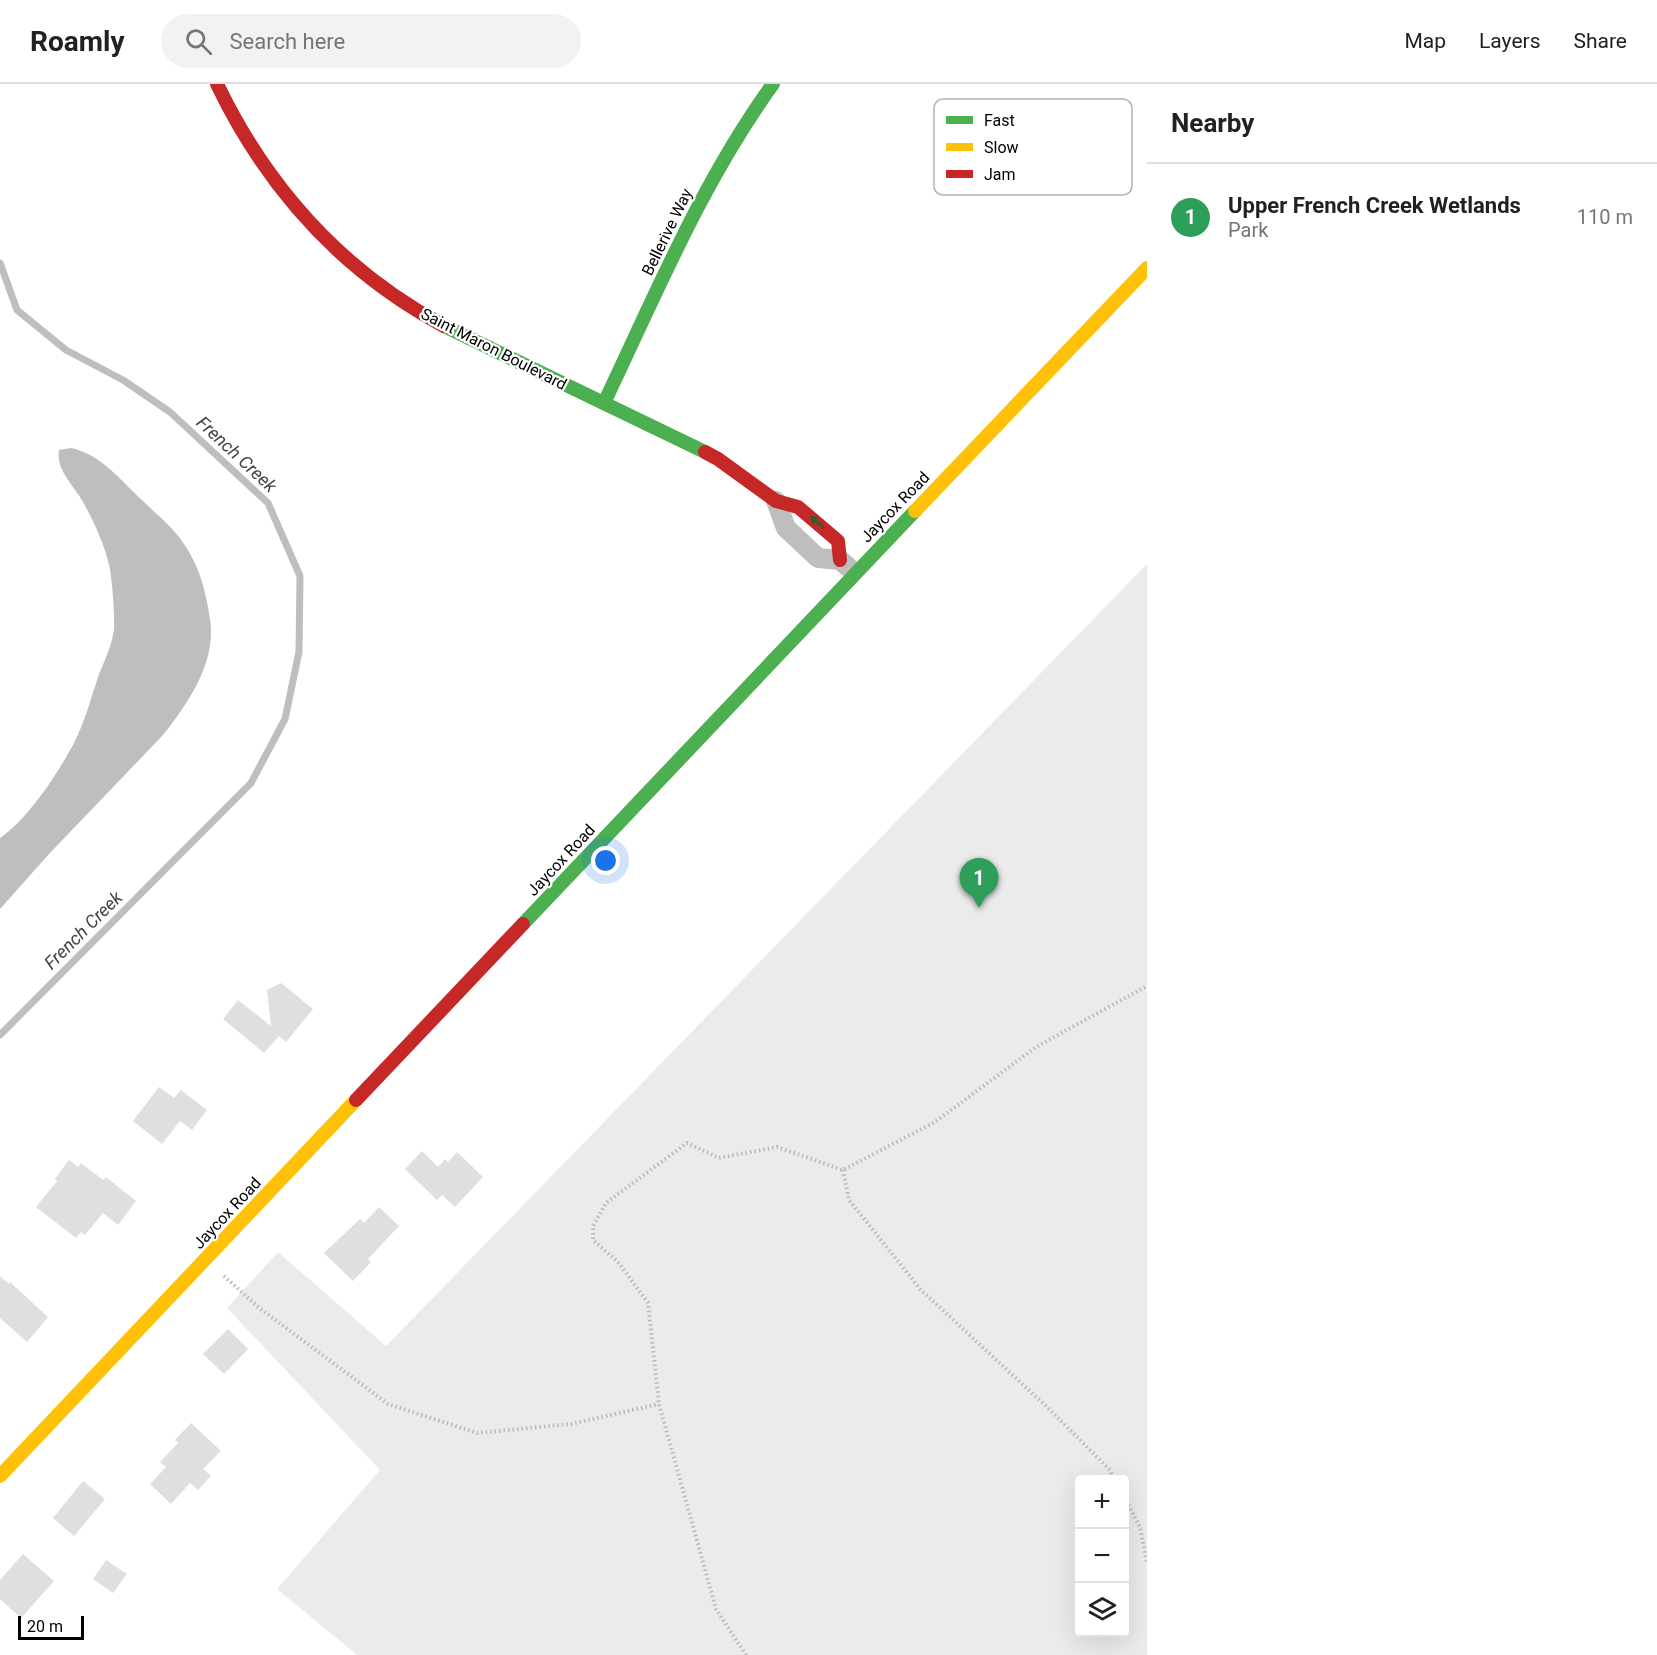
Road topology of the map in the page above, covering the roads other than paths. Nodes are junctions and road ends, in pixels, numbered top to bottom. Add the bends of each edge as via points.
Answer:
1 (217, 84) edge
2 (773, 84) edge
3 (1147, 268) edge
4 (604, 403) junction
5 (776, 501) joint
6 (855, 573) junction
7 (0, 1476) edge

1 - 4 street, Saint Maron Boulevard via 250,146 275,181 342,254 400,299 445,326
2 - 4 street, Bellerive Way via 744,124 700,200
3 - 6 street, Jaycox Road
4 - 5 street, Saint Maron Boulevard via 718,459
5 - 6 street, Saint Maron Boulevard via 786,528 818,558 840,560
6 - 7 street, Jaycox Road

